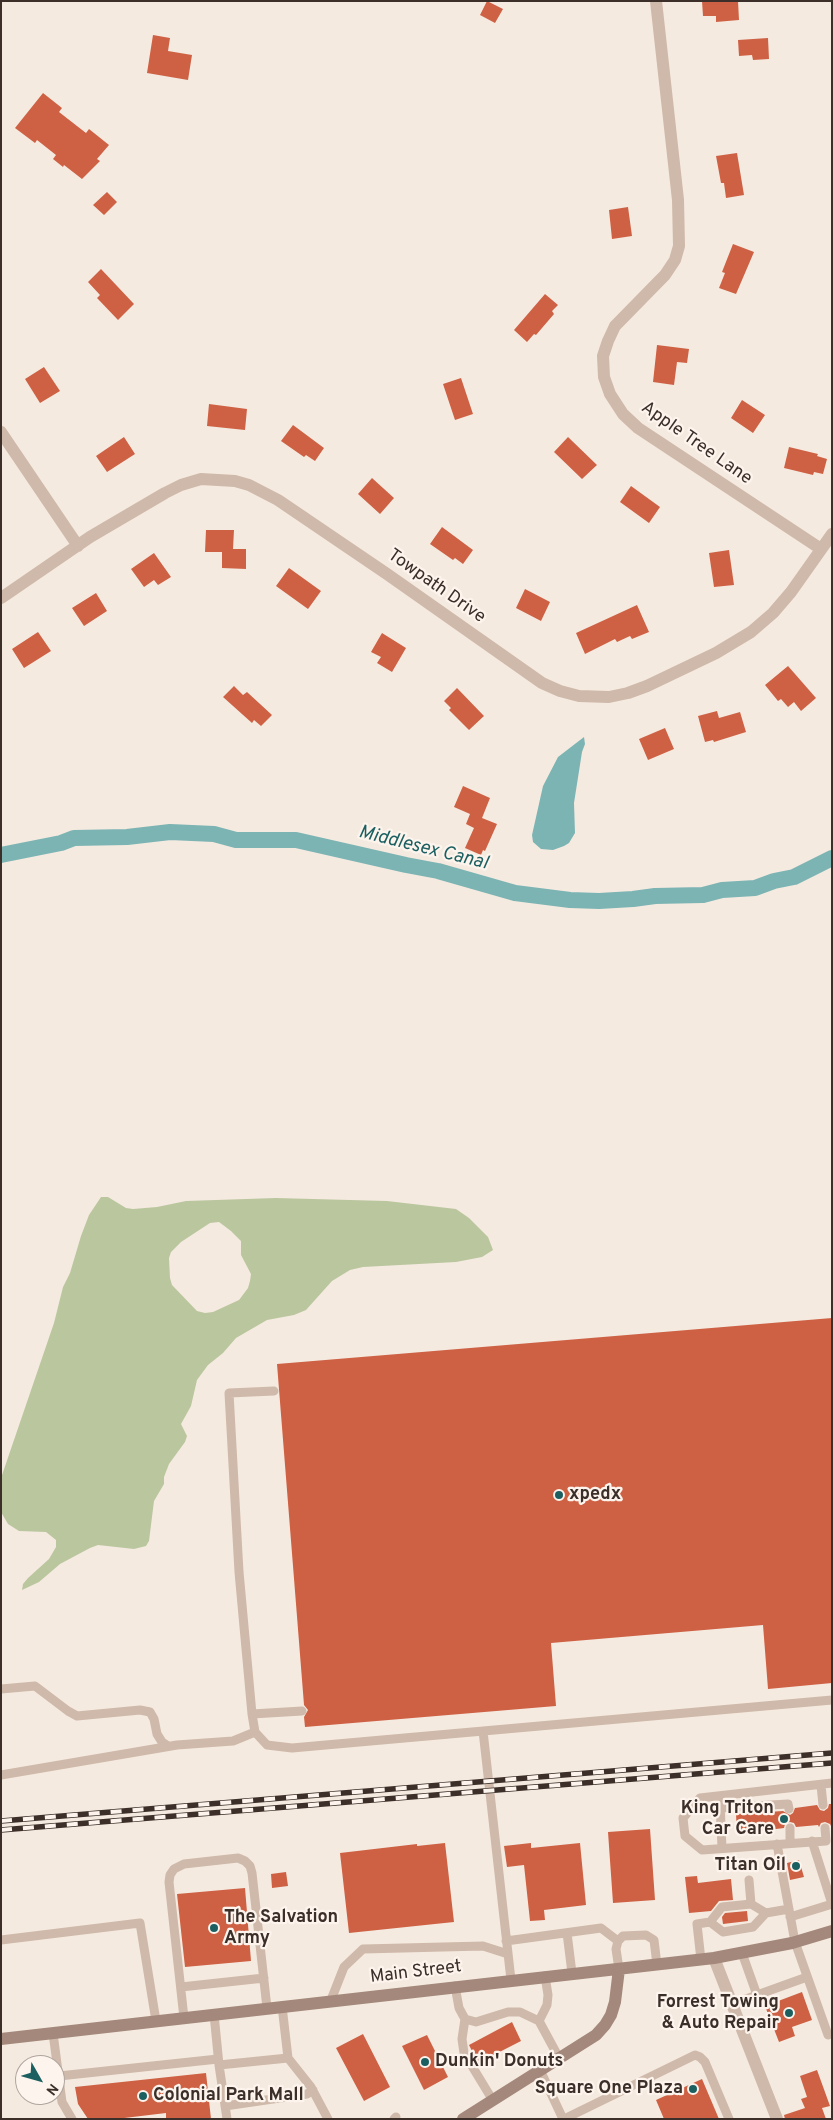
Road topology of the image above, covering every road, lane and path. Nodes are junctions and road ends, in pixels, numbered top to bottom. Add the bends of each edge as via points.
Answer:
1 (656, 1) edge
2 (1, 432) edge
3 (832, 534) edge
4 (78, 546) junction
5 (821, 549) junction
6 (1, 598) edge
7 (274, 1391) dead end
8 (1, 1689) edge
9 (832, 1700) edge
10 (302, 1711) dead end
11 (252, 1714) junction
12 (483, 1731) junction
13 (255, 1732) junction
14 (168, 1746) junction
15 (1, 1775) edge
16 (832, 1784) edge
17 (821, 1785) junction
18 (719, 1796) junction
19 (823, 1805) dead end
20 (720, 1808) junction
21 (788, 1808) dead end
22 (790, 1828) dead end
23 (825, 1828) dead end
24 (812, 1841) junction
25 (790, 1843) junction
26 (776, 1844) junction
27 (722, 1848) junction
28 (749, 1880) dead end
29 (751, 1904) junction
30 (832, 1904) edge
31 (766, 1913) junction
32 (790, 1913) junction
33 (710, 1922) junction
34 (832, 1931) edge
35 (566, 1933) junction
36 (1, 1940) edge
37 (506, 1941) junction
38 (618, 1941) junction
39 (795, 1942) junction
40 (742, 1953) junction
41 (508, 1954) junction
42 (714, 1958) junction
43 (701, 1960) junction
44 (657, 1965) junction
45 (619, 1969) junction
46 (572, 1973) junction
47 (545, 1976) junction
48 (807, 1977) junction
49 (264, 1978) junction
50 (511, 1980) junction
51 (455, 1986) junction
52 (181, 1988) junction
53 (757, 1995) junction
54 (331, 2000) junction
55 (732, 2004) junction
56 (282, 2006) junction
57 (267, 2008) junction
58 (214, 2014) junction
59 (184, 2018) junction
60 (465, 2019) junction
61 (156, 2021) junction
62 (539, 2021) junction
63 (52, 2033) junction
64 (828, 2035) dead end
65 (1, 2039) edge
66 (56, 2055) edge
67 (288, 2058) junction
68 (559, 2058) junction
69 (218, 2062) junction
70 (540, 2070) junction
71 (65, 2075) edge
72 (313, 2090) junction
73 (492, 2099) junction
74 (64, 2105) edge
75 (225, 2106) junction
76 (72, 2119) edge
77 (227, 2119) edge
78 (328, 2119) edge
79 (463, 2119) edge
80 (563, 2119) edge
81 (729, 2119) edge
82 (777, 2119) edge

1 - 5 street, Apple Tree Lane via 678,200 679,246 665,275 616,326 604,356 604,377 623,414 638,428
2 - 4 street
3 - 5 street, Towpath Drive
4 - 5 street, Towpath Drive via 182,484 201,479 235,480 278,500 542,683 569,694 599,698 618,696 646,686 716,653 751,632 787,597
4 - 6 street, Towpath Drive
7 - 11 lane via 229,1393 239,1572
8 - 14 lane via 35,1686 78,1716 140,1710 150,1712 157,1734
9 - 12 lane
10 - 11 lane
11 - 13 lane
12 - 13 lane via 292,1748 267,1745
12 - 37 lane
13 - 14 lane via 226,1742
14 - 15 lane
16 - 17 lane
17 - 18 lane
17 - 19 lane
18 - 20 lane
18 - 27 lane via 700,1798 683,1818 685,1836 702,1850
20 - 21 lane via 788,1804
20 - 27 lane
22 - 25 lane
23 - 24 lane via 826,1841
24 - 25 lane
24 - 30 lane
25 - 26 lane
26 - 27 lane
26 - 32 lane
28 - 29 lane
29 - 31 lane
29 - 33 lane via 722,1907
30 - 32 lane
31 - 32 lane
31 - 33 lane via 753,1927 722,1932
32 - 39 lane
33 - 43 lane via 696,1924
34 - 39 main road, Main Street
35 - 37 lane
35 - 38 lane via 602,1928
35 - 46 lane
36 - 61 lane via 140,1923
37 - 41 lane
38 - 44 lane via 623,1936 646,1935 654,1940
38 - 45 lane
39 - 40 main road, Main Street
39 - 48 lane
40 - 42 main road, Main Street
40 - 53 lane
41 - 50 lane
41 - 54 lane via 483,1946 363,1949 344,1967
42 - 43 main road, Main Street
42 - 55 street
43 - 44 main road, Main Street
44 - 45 main road, Main Street
45 - 46 main road, Main Street
45 - 68 main road via 615,2002 605,2025
46 - 47 main road, Main Street
47 - 50 main road, Main Street
47 - 62 lane via 548,1995
48 - 53 lane
48 - 64 lane
49 - 52 lane
49 - 52 lane via 252,1869 242,1859 218,1860 180,1865 170,1875
49 - 57 lane
50 - 51 main road, Main Street
51 - 54 main road, Main Street
51 - 60 lane via 459,2008
52 - 59 lane
53 - 55 lane
54 - 56 main road, Main Street
55 - 82 street
56 - 57 main road, Main Street
56 - 67 lane
57 - 58 main road, Main Street
58 - 59 main road, Main Street
58 - 69 lane
59 - 61 main road, Main Street
60 - 62 lane via 476,2022 508,2012 520,2012
60 - 73 lane via 464,2054
61 - 63 main road, Main Street
62 - 68 lane
63 - 65 main road, Main Street
63 - 66 lane
67 - 69 lane
67 - 72 lane
68 - 70 main road
69 - 71 lane
69 - 75 lane
70 - 73 main road
70 - 80 lane
72 - 75 lane via 307,2094
72 - 78 lane
73 - 79 main road
74 - 76 lane
75 - 77 lane
80 - 81 lane via 690,2057 700,2057 705,2062

